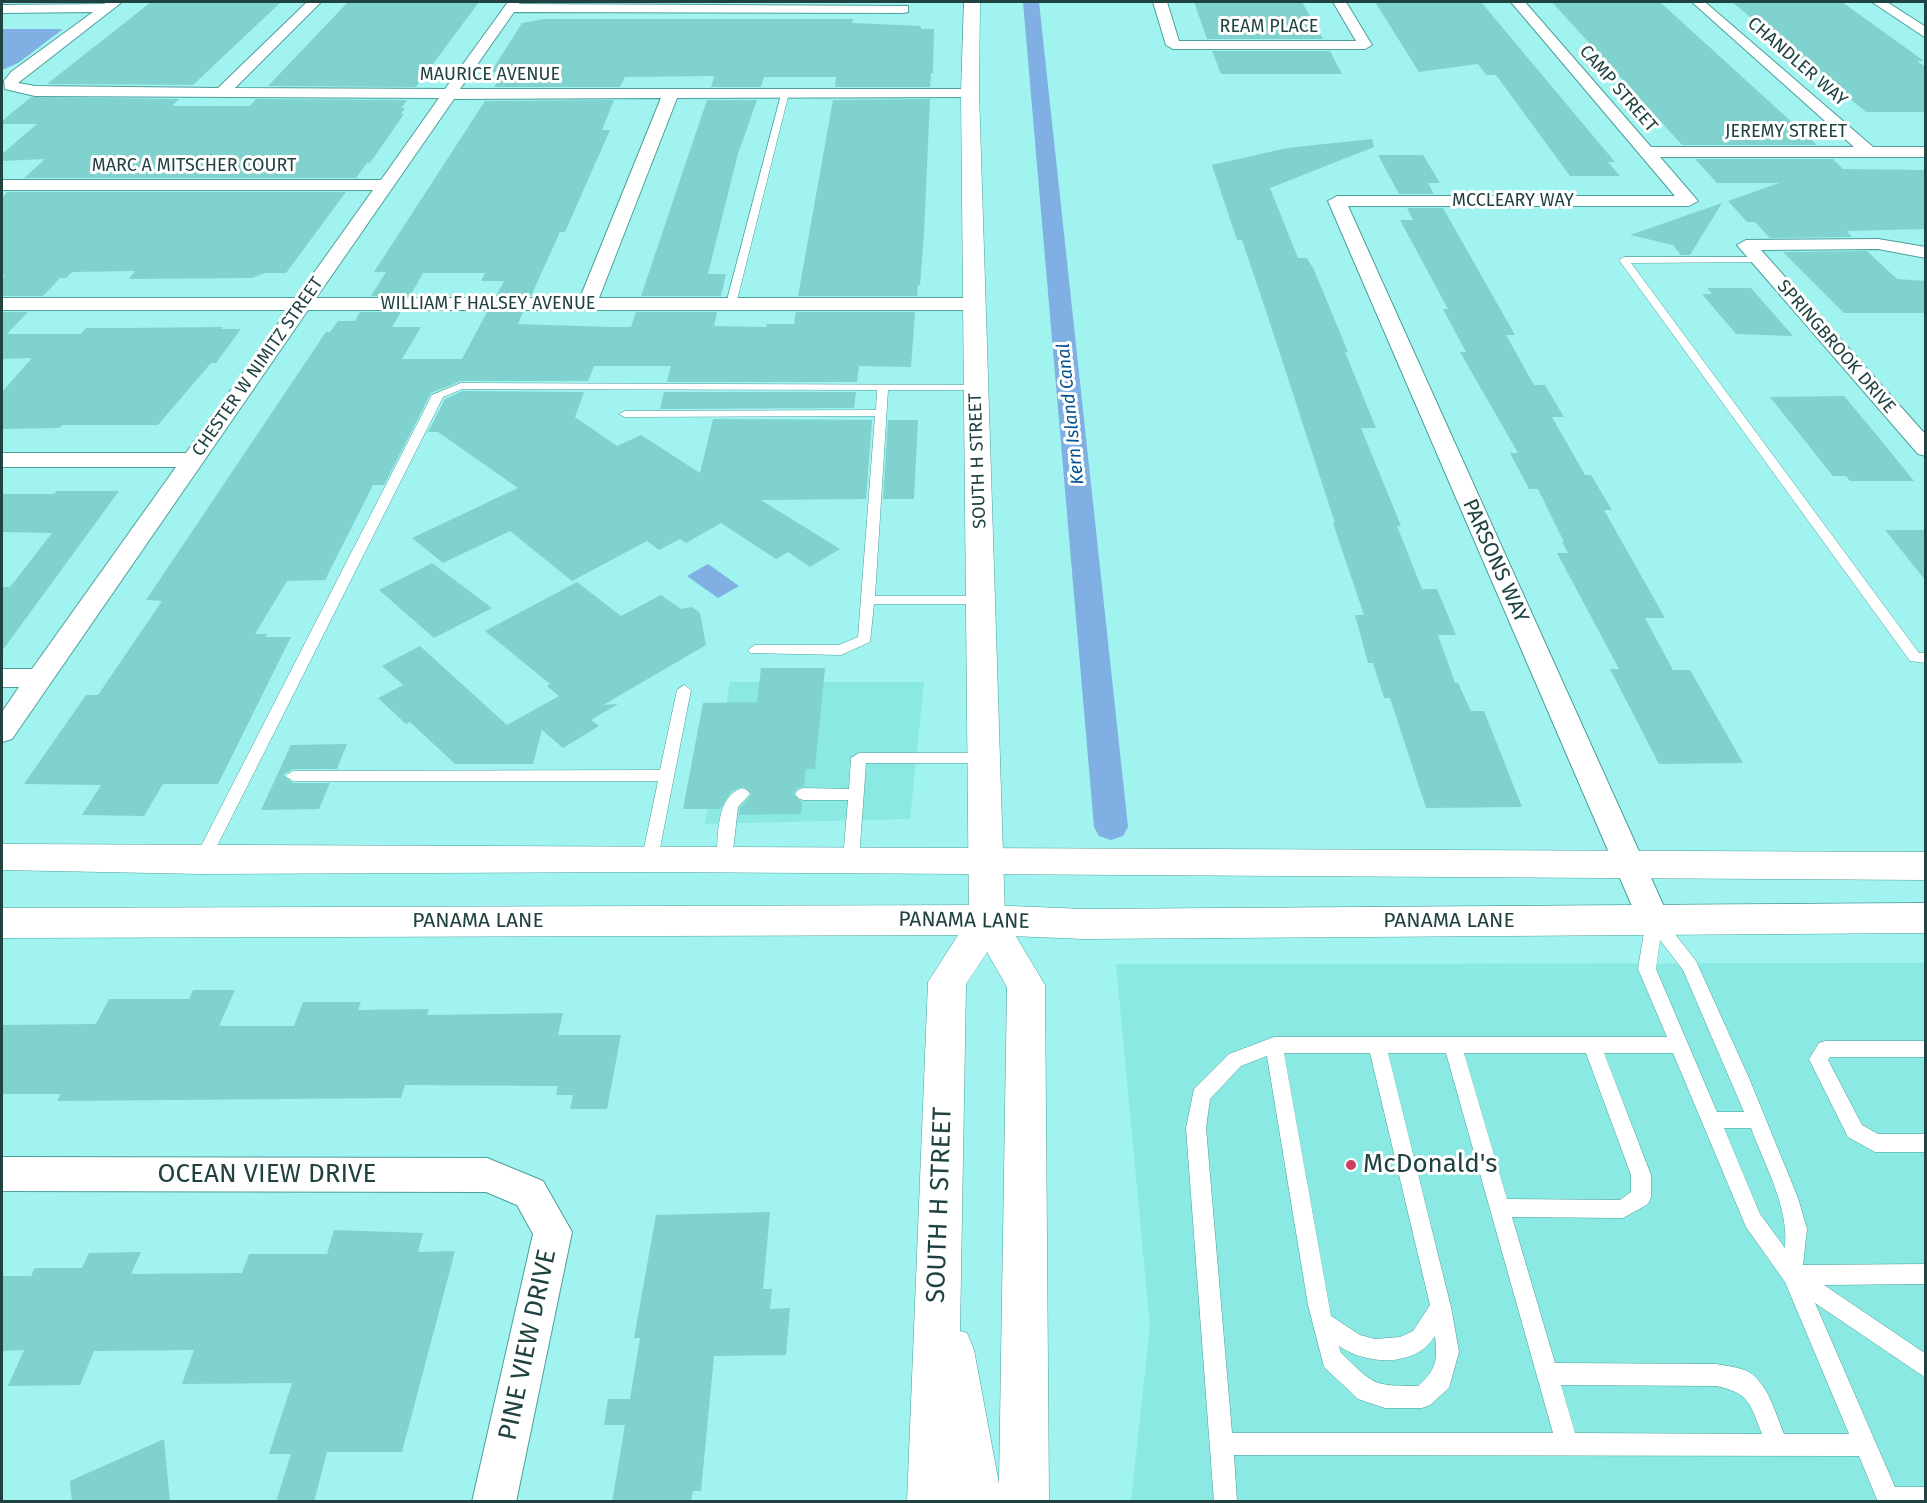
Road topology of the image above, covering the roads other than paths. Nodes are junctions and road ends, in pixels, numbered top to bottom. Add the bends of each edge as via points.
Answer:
1 (314, 2) edge
2 (972, 2) edge
3 (1160, 2) edge
4 (1340, 2) edge
5 (1518, 2) edge
6 (1698, 2) edge
7 (1879, 2) edge
8 (111, 5) edge
9 (511, 5) edge
10 (2, 9) edge
11 (903, 9) dead end
12 (1926, 34) edge
13 (224, 90) junction
14 (970, 92) junction
15 (785, 93) junction
16 (449, 94) junction
17 (670, 95) junction
18 (1647, 152) junction
19 (1869, 152) junction
20 (1926, 152) edge
21 (2, 185) edge
22 (386, 185) junction
23 (1337, 201) joint
24 (1689, 201) joint
25 (1752, 252) junction
26 (1926, 253) edge
27 (2, 304) edge
28 (303, 304) junction
29 (587, 304) junction
30 (730, 304) junction
31 (974, 304) junction
32 (883, 387) junction
33 (976, 387) junction
34 (882, 413) junction
35 (625, 414) dead end
36 (1926, 449) edge
37 (2, 460) edge
38 (193, 460) junction
39 (868, 600) junction
40 (981, 600) junction
41 (755, 650) dead end
42 (1926, 658) edge
43 (2, 678) edge
44 (41, 678) junction
45 (684, 690) dead end
46 (2, 732) edge
47 (986, 758) junction
48 (667, 775) junction
49 (293, 776) dead end
50 (742, 794) dead end
51 (803, 794) dead end
52 (856, 795) junction
53 (2, 857) edge
54 (650, 858) junction
55 (724, 859) junction
56 (851, 859) junction
57 (202, 860) junction
58 (985, 861) junction
59 (1630, 866) junction
60 (1926, 866) edge
61 (1926, 918) edge
62 (987, 920) junction
63 (1654, 920) junction
64 (2, 923) edge
65 (1274, 1045) junction
66 (1592, 1045) junction
67 (1680, 1045) junction
68 (1377, 1046) junction
69 (1454, 1046) junction
70 (1926, 1049) edge
71 (1711, 1120) junction
72 (1757, 1120) junction
73 (1926, 1143) edge
74 (2, 1174) edge
75 (530, 1193) joint
76 (1500, 1208) junction
77 (1926, 1274) edge
78 (1792, 1275) junction
79 (938, 1280) junction
80 (1441, 1307) junction
81 (1323, 1322) junction
82 (1926, 1367) edge
83 (1547, 1374) junction
84 (1220, 1444) junction
85 (1567, 1444) junction
86 (1778, 1445) junction
87 (1866, 1445) junction
88 (1926, 1499) edge
89 (1890, 1500) edge
90 (494, 1502) edge
91 (932, 1502) edge
92 (977, 1502) edge
93 (1024, 1502) edge
94 (1226, 1502) edge

1 - 13 street
2 - 14 street, SOUTH H STREET
3 - 4 street, REAM PLACE via 1173,45 1365,45
5 - 18 street, CAMP STREET
6 - 19 street, CHANDLER WAY
7 - 12 street
8 - 10 street
8 - 13 street, MAURICE AVENUE via 16,75 10,87 34,91
9 - 11 street
9 - 16 street, CHESTER W NIMITZ STREET
13 - 16 street, MAURICE AVENUE
14 - 15 street, MAURICE AVENUE
14 - 31 street, SOUTH H STREET
15 - 17 street, MAURICE AVENUE
15 - 30 lane
16 - 17 street, MAURICE AVENUE
16 - 22 street, CHESTER W NIMITZ STREET
17 - 29 street
18 - 19 street, JEREMY STREET
18 - 24 street, CAMP STREET
19 - 20 street, JEREMY STREET
21 - 22 street, MARC A MITSCHER COURT
22 - 28 street, CHESTER W NIMITZ STREET
23 - 24 street, MCCLEARY WAY
23 - 59 street, PARSONS WAY
25 - 26 street via 1878,244
25 - 36 street, SPRINGBROOK DRIVE
25 - 42 lane via 1624,260 1915,658
27 - 28 street, WILLIAM F HALSEY AVENUE
28 - 29 street, WILLIAM F HALSEY AVENUE
28 - 38 street, CHESTER W NIMITZ STREET
29 - 30 street, WILLIAM F HALSEY AVENUE
30 - 31 street, WILLIAM F HALSEY AVENUE
31 - 33 street, SOUTH H STREET
32 - 33 lane
32 - 34 lane
32 - 57 lane via 461,386 438,395
33 - 40 street, SOUTH H STREET
34 - 35 lane
34 - 39 lane
37 - 38 street
38 - 44 street, CHESTER W NIMITZ STREET
39 - 40 lane
39 - 41 lane via 866,639 855,645 841,650
40 - 47 street, SOUTH H STREET
43 - 44 street
44 - 46 street, CHESTER W NIMITZ STREET
45 - 48 lane
47 - 52 lane via 859,758
47 - 58 street, SOUTH H STREET
48 - 49 lane
48 - 54 lane
50 - 55 lane via 730,805
51 - 52 lane
52 - 56 lane
53 - 57 street
54 - 55 street
54 - 57 street
55 - 56 street
56 - 58 street
58 - 59 street
58 - 62 street, SOUTH H STREET
59 - 60 street
59 - 63 street, PARSONS WAY
61 - 63 street, PANAMA LANE
62 - 63 street, PANAMA LANE via 1096,924
62 - 64 street, PANAMA LANE
62 - 79 street, SOUTH H STREET via 947,982
62 - 93 street, SOUTH H STREET via 1026,984
63 - 67 lane via 1647,969
63 - 72 lane via 1690,966
65 - 68 lane
65 - 81 lane
65 - 84 lane via 1235,1060 1201,1095 1196,1128
66 - 67 lane
66 - 69 lane
66 - 76 lane via 1641,1175 1641,1197 1623,1209
67 - 71 lane
68 - 69 lane
68 - 80 lane
69 - 76 lane
70 - 73 lane via 1825,1049 1818,1059 1855,1131 1875,1143
71 - 72 lane
71 - 78 lane via 1753,1220
72 - 78 lane via 1797,1229
74 - 75 street, OCEAN VIEW DRIVE via 487,1175
75 - 90 street, PINE VIEW DRIVE via 553,1232
76 - 83 lane
77 - 78 lane
78 - 82 lane
78 - 87 lane
79 - 91 street, SOUTH H STREET
79 - 92 street
80 - 81 lane via 1420,1339 1401,1348 1375,1350 1355,1344
80 - 81 lane via 1448,1352 1442,1380 1422,1397 1385,1397 1366,1391 1332,1359
83 - 85 lane
83 - 86 lane via 1716,1375 1741,1380 1757,1395
84 - 85 lane
84 - 94 lane
85 - 86 lane
86 - 87 lane
87 - 89 lane
88 - 89 lane

